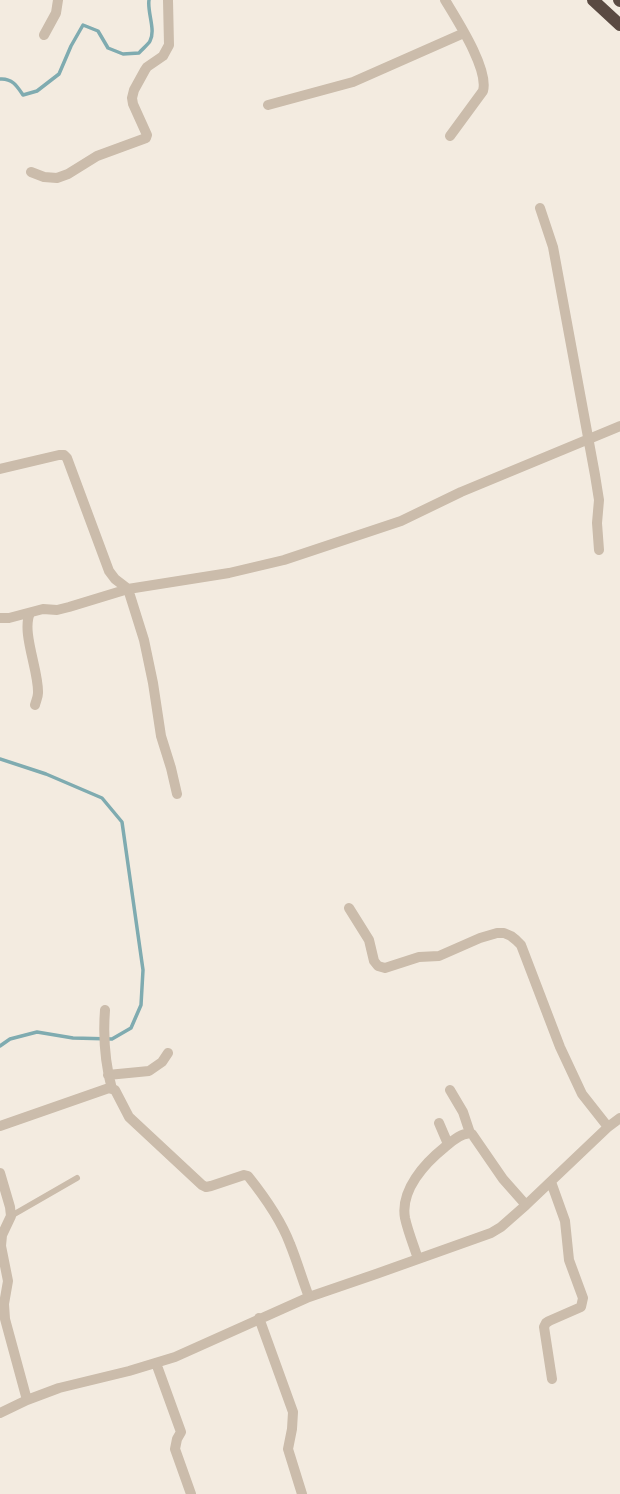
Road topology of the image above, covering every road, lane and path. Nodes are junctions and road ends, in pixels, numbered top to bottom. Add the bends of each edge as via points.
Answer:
1 (58, 0) edge
2 (168, 0) edge
3 (445, 0) edge
4 (594, 0) edge
5 (620, 25) edge
6 (464, 33) junction
7 (44, 35) dead end
8 (268, 105) dead end
9 (450, 136) dead end
10 (32, 172) dead end
11 (540, 208) dead end
12 (620, 426) edge
13 (589, 438) junction
14 (0, 469) edge
15 (599, 550) dead end
16 (128, 589) junction
17 (30, 613) junction
18 (0, 618) edge
19 (35, 705) dead end
20 (177, 794) dead end
21 (349, 908) dead end
22 (105, 1010) dead end
23 (168, 1053) dead end
24 (108, 1075) junction
25 (112, 1088) junction
26 (450, 1090) dead end
27 (620, 1118) edge
28 (439, 1123) dead end
29 (0, 1126) edge
30 (608, 1127) junction
31 (470, 1133) junction
32 (448, 1144) junction
33 (0, 1173) edge
34 (77, 1178) dead end
35 (551, 1182) junction
36 (526, 1206) junction
37 (11, 1216) junction
38 (1, 1241) edge
39 (418, 1259) junction
40 (308, 1297) junction
41 (2, 1312) edge
42 (259, 1318) junction
43 (156, 1363) junction
44 (552, 1379) dead end
45 (28, 1400) junction
46 (0, 1413) edge
47 (191, 1494) edge
48 (302, 1494) edge

1 - 7 street via 56,13
2 - 10 street via 168,49 163,56 147,67 132,98 146,138 97,156 57,178 44,177
3 - 6 street
4 - 5 highway
6 - 8 street via 353,82
6 - 9 street via 481,67 484,85 483,91
11 - 13 street via 552,247
12 - 13 street
13 - 15 street via 599,500
13 - 16 street via 461,492 401,521 284,560 229,573
14 - 16 street via 64,455 108,571
16 - 17 street via 57,610 43,609
16 - 20 street via 144,640 161,736
17 - 18 street
17 - 19 street via 27,618 28,630 38,691
21 - 30 street via 369,940 374,961 381,968 419,957 439,956 497,933 504,933 516,940 521,945 560,1048 582,1094
22 - 24 street via 103,1033
23 - 24 street via 162,1062 149,1071
24 - 25 street
25 - 29 street
25 - 40 street via 118,1093 129,1117 202,1185 206,1187 248,1176 290,1244
26 - 31 street via 463,1112
27 - 30 street
28 - 32 street
30 - 35 street
31 - 32 street
31 - 36 street
32 - 39 street via 430,1158 410,1188 405,1218
33 - 37 street
34 - 37 lane
35 - 36 street
35 - 44 street via 565,1221 569,1260 583,1298 581,1307 549,1321 544,1327
36 - 39 street via 496,1231
37 - 38 street
38 - 41 street via 8,1281
39 - 40 street
40 - 42 street
41 - 45 street
42 - 43 street via 175,1357
42 - 48 street via 293,1412 288,1449
43 - 45 street via 73,1384
43 - 47 street via 180,1426 181,1432 175,1449
45 - 46 street

